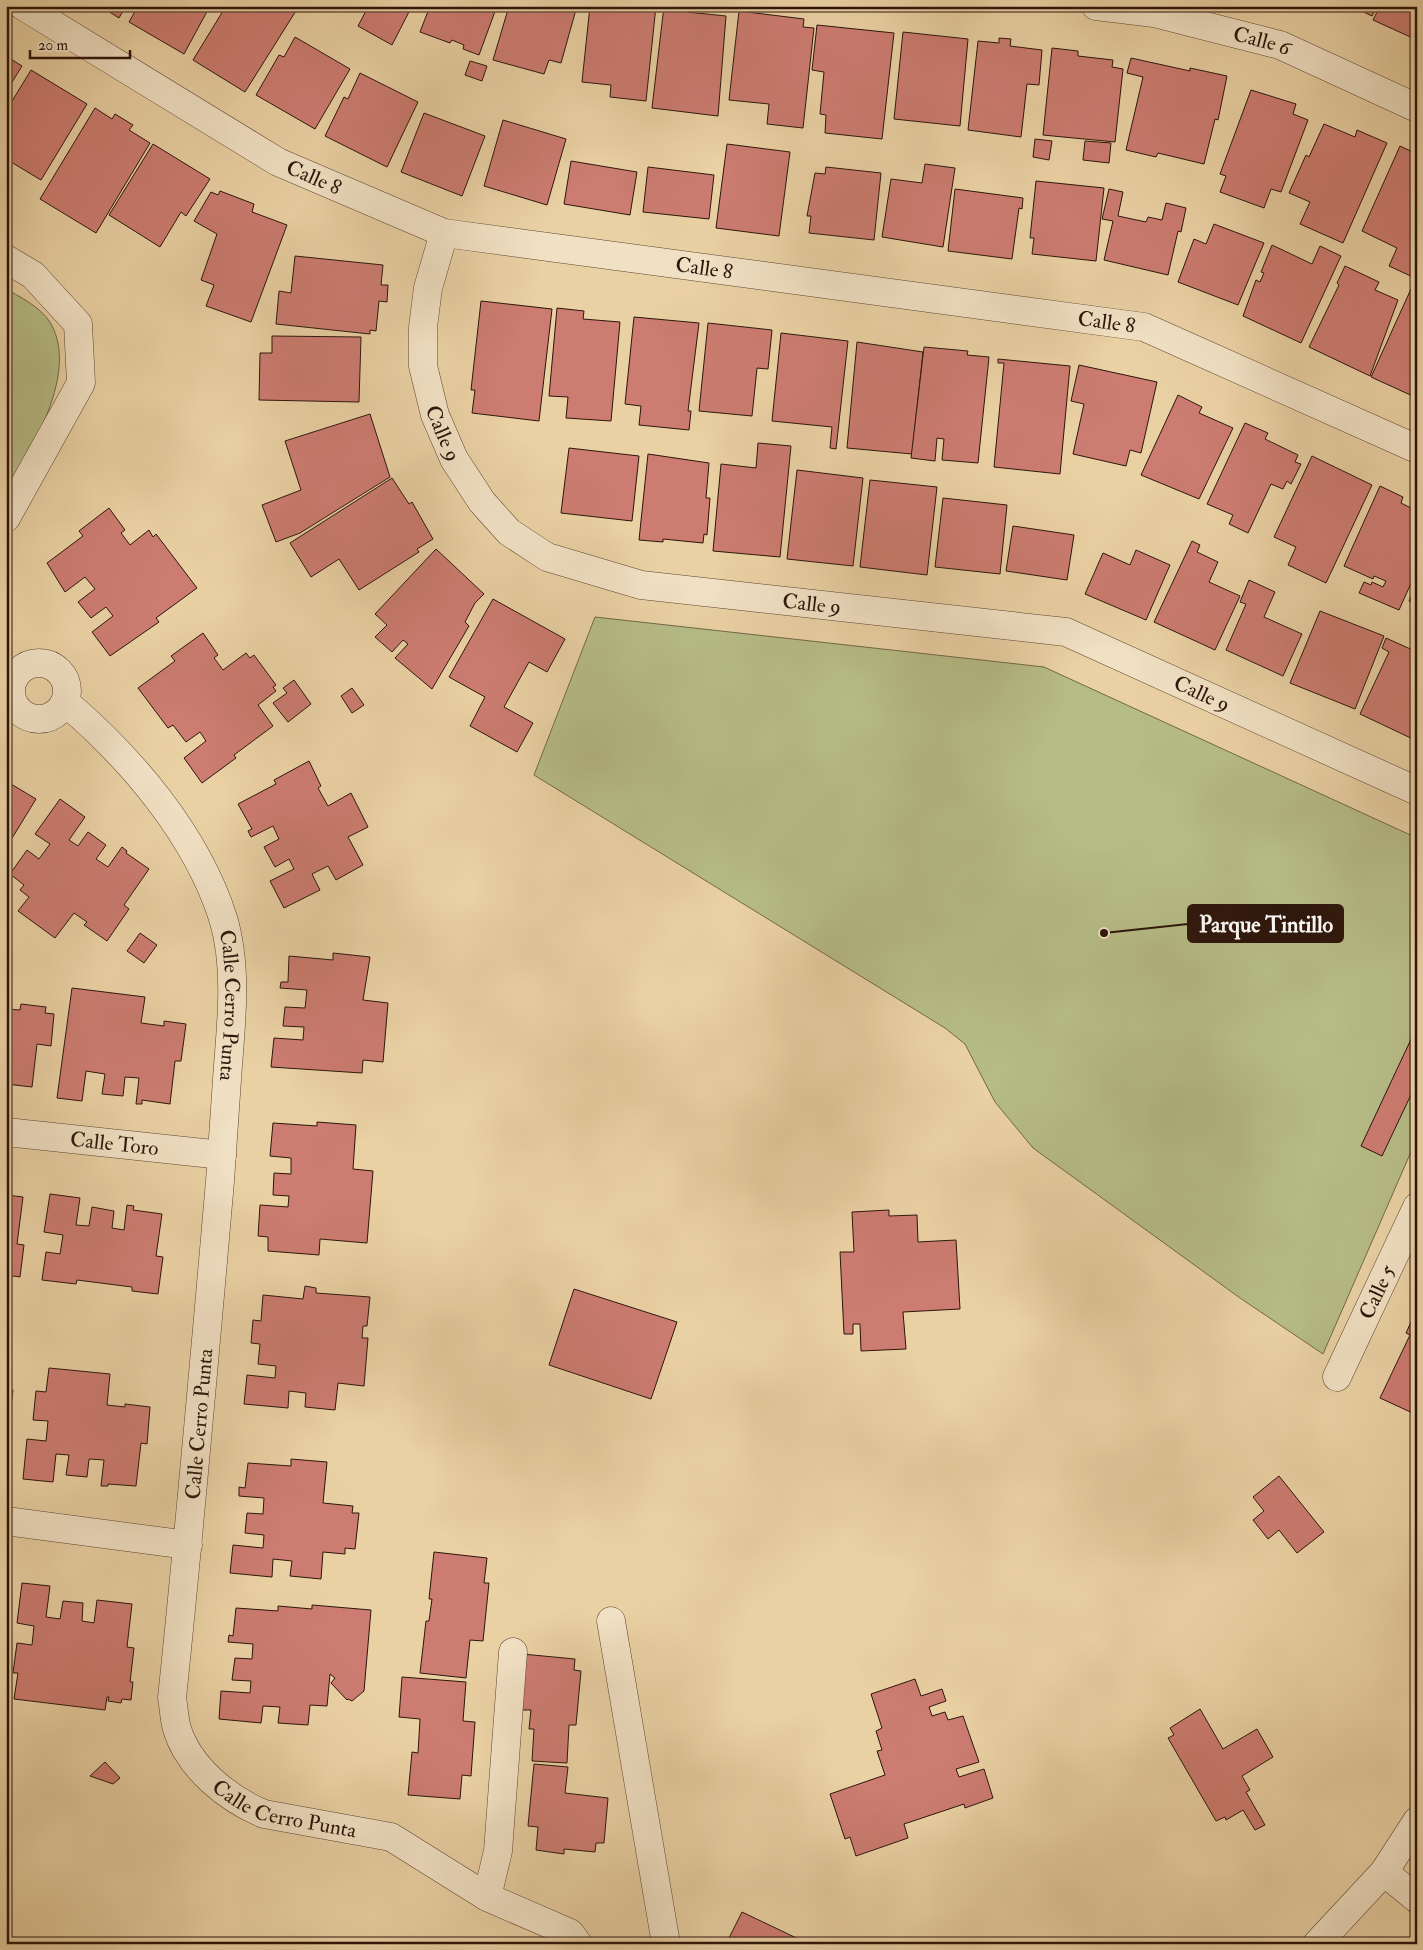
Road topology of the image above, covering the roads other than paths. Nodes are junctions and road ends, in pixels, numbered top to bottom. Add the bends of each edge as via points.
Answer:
1 (23, 6) edge
2 (1096, 6) edge
3 (1417, 108) edge
4 (444, 233) junction
5 (6, 258) edge
6 (1417, 449) edge
7 (6, 518) edge
8 (65, 702) dead end
9 (1417, 791) edge
10 (6, 1132) edge
11 (222, 1155) junction
12 (1417, 1207) edge
13 (1337, 1377) dead end
14 (6, 1521) edge
15 (188, 1545) junction
16 (611, 1621) dead end
17 (513, 1652) dead end
18 (1417, 1821) edge
19 (1384, 1872) junction
20 (487, 1897) junction
21 (1417, 1899) edge
22 (578, 1944) edge
23 (666, 1944) edge
24 (1317, 1944) edge

1 - 4 street, Calle 8 via 278,162
2 - 3 street, Calle 6 via 1154,13 1280,45
4 - 6 street, Calle 8 via 1144,327
4 - 9 street, Calle 9 via 428,288 422,327 423,366 436,415 454,459 482,502 509,532 547,556 641,585 1066,632
5 - 7 street via 33,274 78,324 81,383
8 - 11 street, Calle Cerro Punta via 92,725 171,814 202,869 223,919 231,962 232,1015
10 - 11 street, Calle Toro
11 - 15 street, Calle Cerro Punta
12 - 13 street, Calle 5
14 - 15 street
15 - 20 street, Calle Cerro Punta via 172,1698 177,1730 204,1774 245,1806 264,1814 391,1838
16 - 23 street
17 - 20 street via 498,1851
18 - 19 street
19 - 21 street
19 - 24 street
20 - 22 street, Calle Cerro Punta via 570,1932

